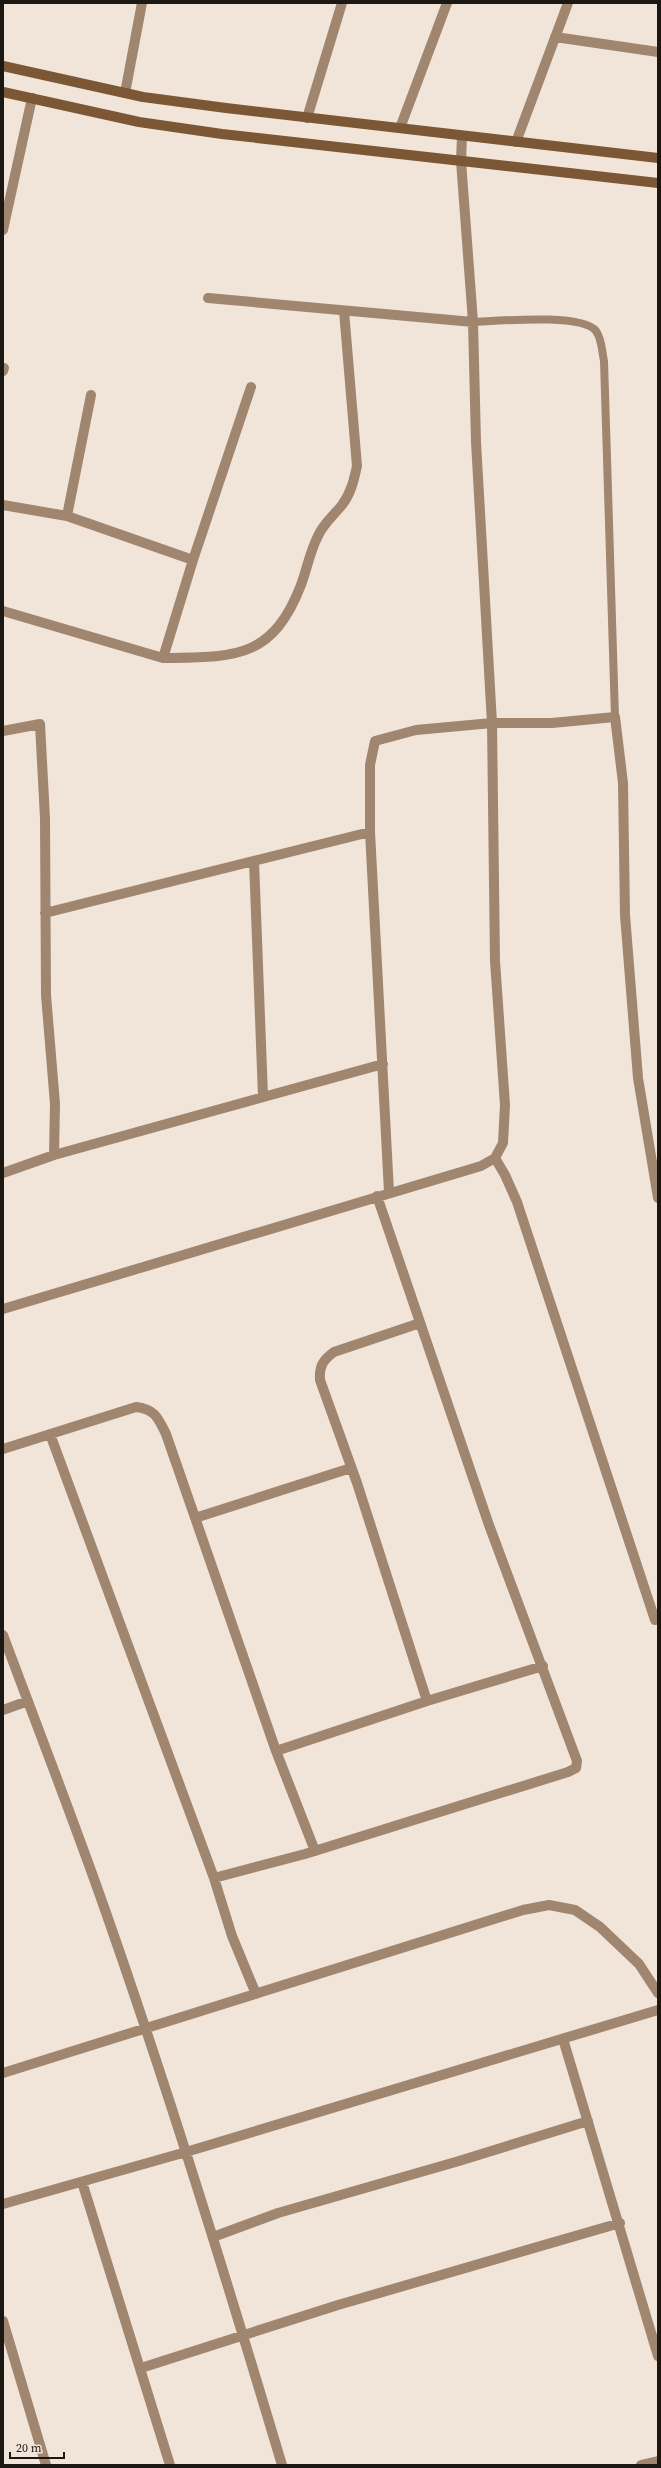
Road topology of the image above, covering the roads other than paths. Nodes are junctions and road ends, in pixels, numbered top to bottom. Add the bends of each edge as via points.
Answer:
1 (142, 3) edge
2 (342, 3) edge
3 (447, 3) edge
4 (568, 3) edge
5 (555, 37) junction
6 (658, 52) edge
7 (3, 66) edge
8 (3, 92) edge
9 (125, 93) junction
10 (32, 98) junction
11 (307, 118) junction
12 (400, 128) junction
13 (462, 136) junction
14 (516, 142) junction
15 (658, 158) edge
16 (461, 161) junction
17 (658, 182) edge
18 (3, 230) edge
19 (208, 298) dead end
20 (344, 311) junction
21 (474, 322) junction
22 (251, 387) dead end
23 (91, 395) dead end
24 (3, 505) edge
25 (67, 516) junction
26 (193, 560) junction
27 (3, 611) edge
28 (163, 658) junction
29 (615, 717) junction
30 (492, 723) junction
31 (3, 731) edge
32 (370, 832) junction
33 (254, 861) junction
34 (45, 913) junction
35 (382, 1064) junction
36 (263, 1096) junction
37 (54, 1155) junction
38 (495, 1158) junction
39 (3, 1172) edge
40 (389, 1192) junction
41 (377, 1196) junction
42 (658, 1198) edge
43 (3, 1309) edge
44 (420, 1323) junction
45 (50, 1434) junction
46 (3, 1449) edge
47 (351, 1468) junction
48 (195, 1518) junction
49 (655, 1620) dead end
50 (3, 1635) edge
51 (543, 1666) junction
52 (28, 1701) junction
53 (427, 1701) junction
54 (3, 1710) edge
55 (276, 1752) junction
56 (315, 1851) junction
57 (214, 1878) junction
58 (658, 1993) edge
59 (256, 1994) junction
60 (658, 2010) edge
61 (146, 2030) junction
62 (563, 2040) junction
63 (3, 2073) edge
64 (588, 2121) junction
65 (186, 2152) junction
66 (3, 2204) edge
67 (620, 2223) junction
68 (213, 2238) junction
69 (3, 2320) edge
70 (243, 2336) junction
71 (658, 2356) edge
72 (141, 2368) junction
73 (658, 2461) edge
74 (46, 2465) edge
75 (170, 2465) edge
76 (282, 2465) edge
77 (641, 2465) edge

1 - 9 street
2 - 11 street
3 - 12 street
4 - 5 street
5 - 6 street
5 - 14 street
7 - 9 main road
8 - 10 main road
9 - 11 main road
10 - 16 main road via 177,128
10 - 18 street
11 - 12 main road
12 - 13 main road
13 - 14 main road
13 - 16 street
14 - 15 main road
16 - 17 main road
16 - 21 street
19 - 20 street
20 - 21 street
20 - 28 street via 357,466 352,488 318,536 300,586 279,628 266,640 242,653 215,657
21 - 29 lane via 571,320 587,324 597,331 601,342
21 - 30 street via 476,442
22 - 26 street
23 - 25 street
24 - 25 street
25 - 26 street
26 - 28 street
27 - 28 street
29 - 30 street via 552,723
29 - 42 street via 623,783 625,915 638,1078
30 - 32 street via 416,730 375,741 370,765
30 - 38 street via 495,961 506,1105 503,1143
31 - 34 street via 40,724 45,818
32 - 33 street
32 - 35 street
33 - 34 street
33 - 36 street
34 - 37 street via 46,994 55,1104
35 - 36 street
35 - 40 street
36 - 37 street
37 - 39 street
38 - 40 street via 481,1166
38 - 49 street via 517,1202
40 - 41 street
41 - 43 street
41 - 44 street
44 - 47 street via 334,1352 325,1358 320,1369 320,1380
44 - 51 street via 489,1525
45 - 46 street
45 - 48 street via 136,1407 148,1408 166,1434
45 - 57 street
47 - 48 street
47 - 53 street
48 - 55 street
50 - 52 street
51 - 53 street
51 - 56 street via 574,1749 576,1768
52 - 54 street
52 - 61 street
53 - 55 street
55 - 56 street
56 - 57 street
57 - 59 street via 232,1936
58 - 59 street via 639,1964 600,1927 575,1910 548,1905 524,1910
59 - 61 street
60 - 62 street
61 - 63 street
61 - 65 street
62 - 64 street
62 - 65 street
64 - 67 street
64 - 68 street via 459,2162 278,2213
65 - 66 street
65 - 68 street
65 - 72 street via 82,2182
67 - 70 street via 338,2305
67 - 71 street
68 - 70 street
69 - 74 street
70 - 72 street
70 - 76 street
72 - 75 street
73 - 77 street

